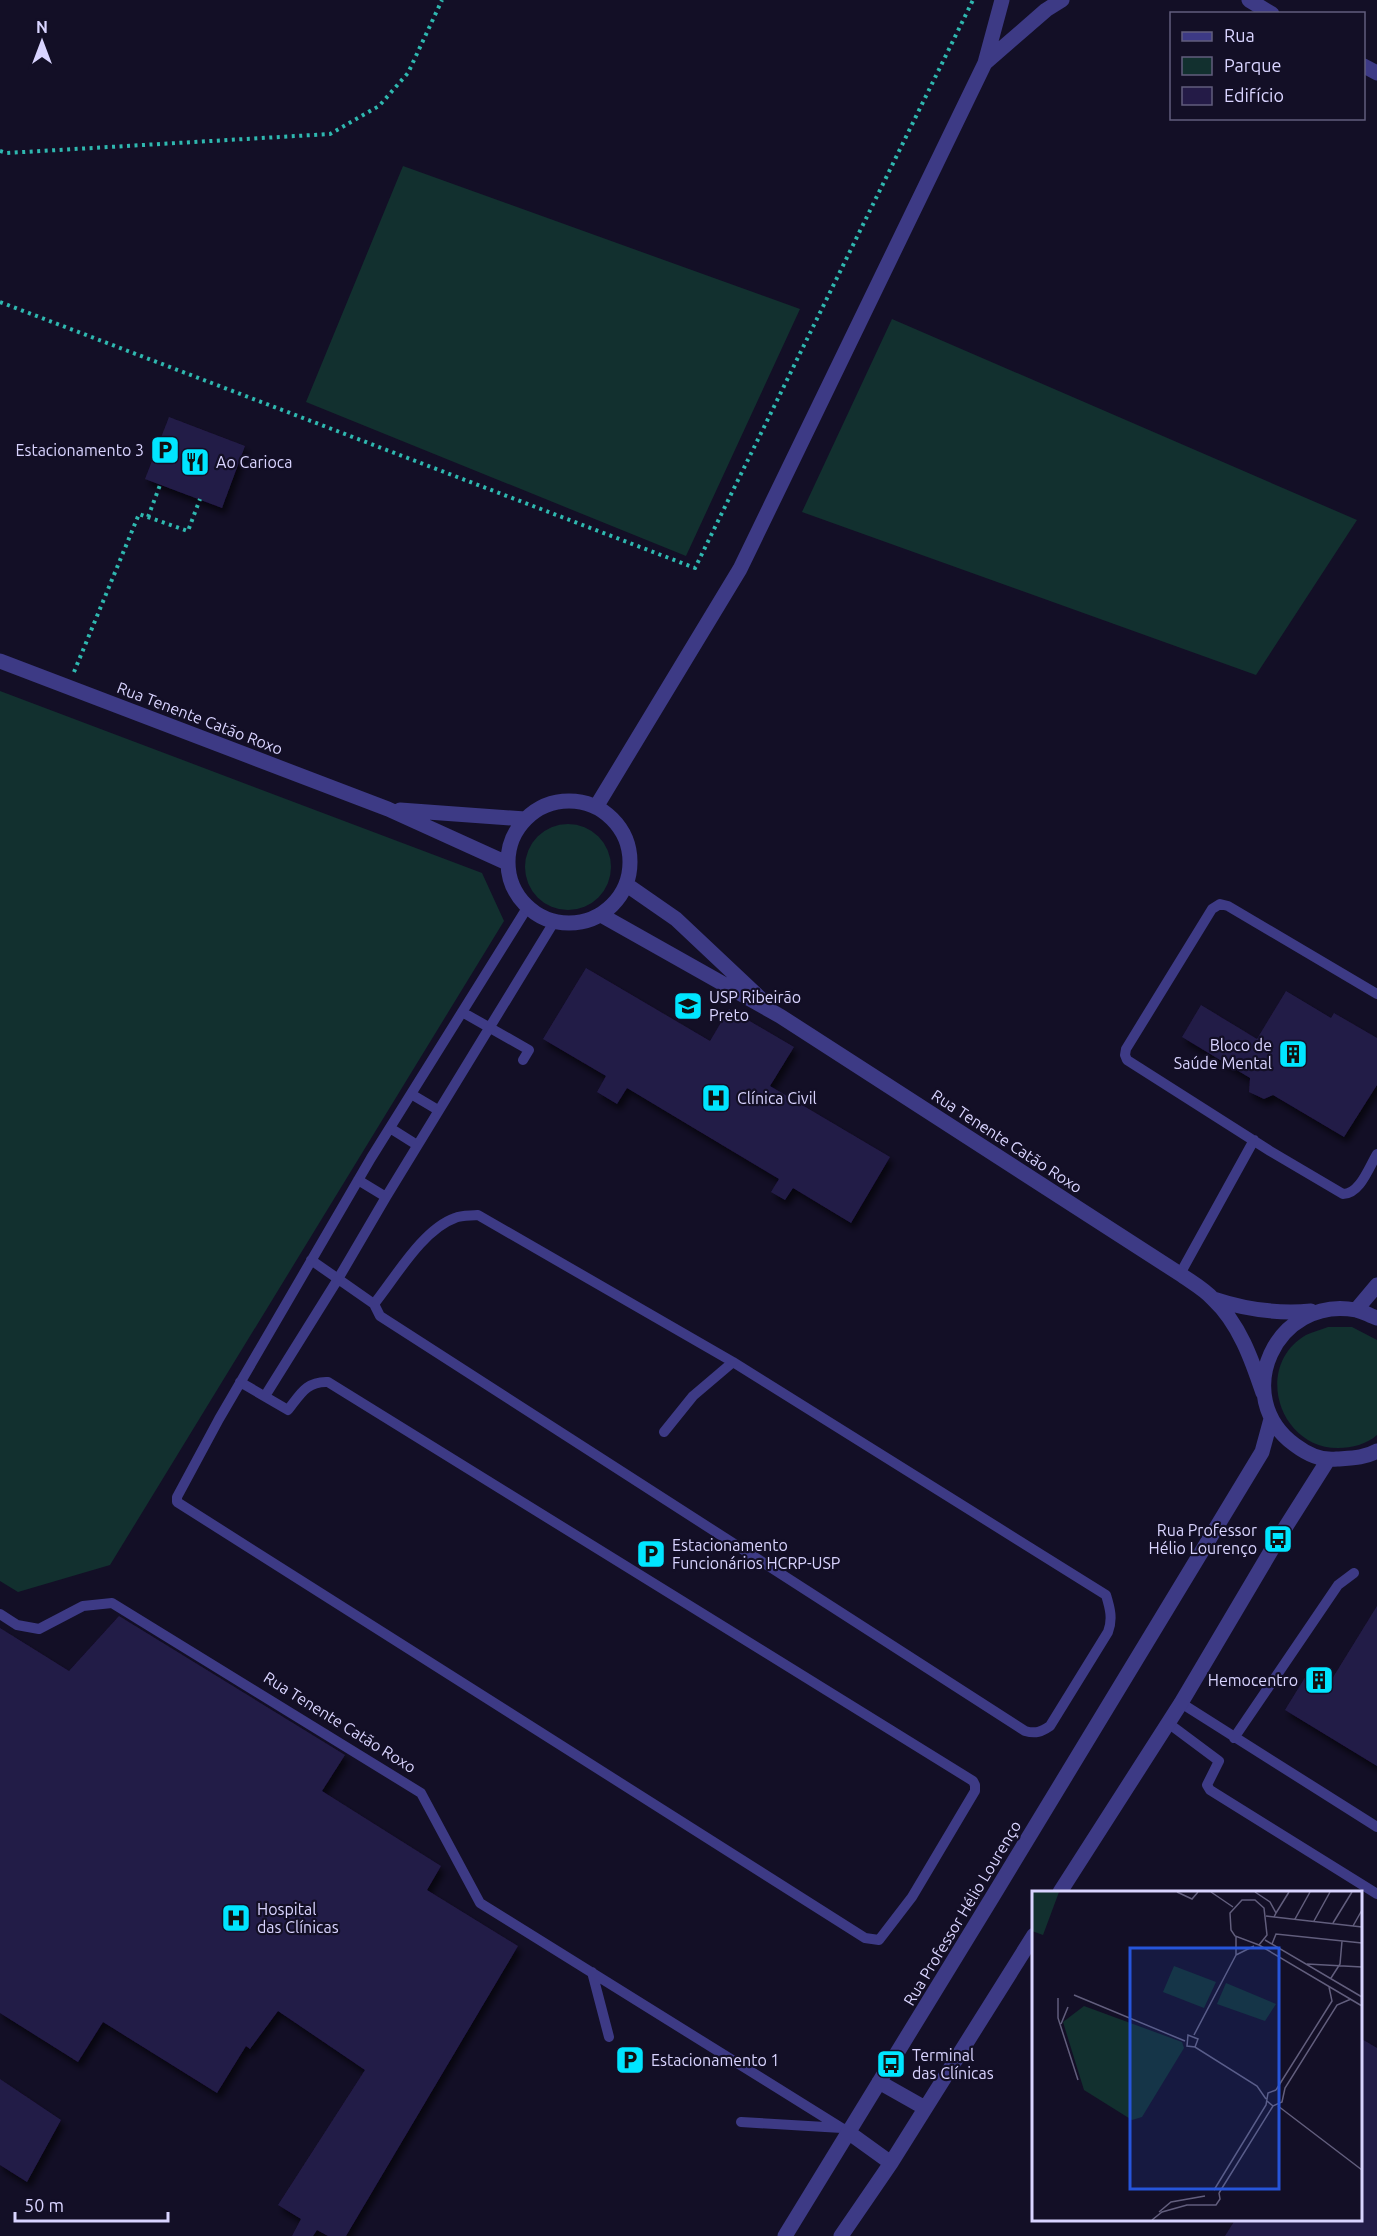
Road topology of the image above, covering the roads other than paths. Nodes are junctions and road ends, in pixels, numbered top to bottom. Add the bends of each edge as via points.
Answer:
1 (1002, 0) edge
2 (1062, 0) edge
3 (1249, 0) edge
4 (1269, 12) edge
5 (985, 63) junction
6 (0, 661) edge
7 (596, 807) junction
8 (388, 809) junction
9 (525, 819) junction
10 (507, 863) junction
11 (627, 885) junction
12 (527, 908) junction
13 (601, 915) junction
14 (554, 922) junction
15 (1377, 994) edge
16 (462, 1012) junction
17 (780, 1016) junction
18 (490, 1027) junction
19 (523, 1060) dead end
20 (411, 1094) junction
21 (438, 1110) junction
22 (390, 1128) junction
23 (1254, 1140) junction
24 (417, 1145) junction
25 (1377, 1154) edge
26 (358, 1180) junction
27 (386, 1197) junction
28 (311, 1260) junction
29 (1180, 1274) junction
30 (338, 1279) junction
31 (1377, 1285) edge
32 (1214, 1299) junction
33 (374, 1304) junction
34 (1321, 1310) junction
35 (1356, 1310) junction
36 (1377, 1318) edge
37 (733, 1362) junction
38 (240, 1382) junction
39 (1263, 1393) junction
40 (265, 1396) junction
41 (1271, 1419) junction
42 (664, 1432) dead end
43 (1374, 1455) edge
44 (1328, 1460) junction
45 (1354, 1573) dead end
46 (0, 1614) edge
47 (1181, 1702) junction
48 (1168, 1723) junction
49 (1234, 1738) junction
50 (1377, 1827) edge
51 (1061, 1891) edge
52 (1377, 1894) edge
53 (1032, 1938) edge
54 (592, 1972) junction
55 (609, 2037) dead end
56 (879, 2082) junction
57 (925, 2108) junction
58 (741, 2122) dead end
59 (845, 2130) junction
60 (891, 2163) junction
61 (785, 2236) edge
62 (841, 2236) edge

1 - 5 street
2 - 5 street
3 - 4 street
5 - 7 street via 740,569
6 - 8 street, Rua Tenente Catão Roxo
7 - 9 street via 578,801 559,801
7 - 11 street via 615,821 627,840 631,863
8 - 9 street, Rua Tenente Catão Roxo
8 - 10 street, Rua Tenente Catão Roxo
9 - 10 street via 512,839
10 - 12 street via 516,895
11 - 13 street
11 - 17 street, Rua Tenente Catão Roxo via 676,919
12 - 14 street
12 - 16 lane
13 - 14 street via 586,922
13 - 17 street, Rua Tenente Catão Roxo
14 - 18 lane
15 - 23 lane via 1228,906 1220,904 1212,909 1125,1055
16 - 18 lane
16 - 20 lane
17 - 29 street, Rua Tenente Catão Roxo
18 - 19 lane via 529,1050
18 - 21 lane
20 - 21 lane
20 - 22 lane
21 - 24 lane
22 - 24 lane
22 - 26 lane
23 - 25 lane via 1343,1194 1357,1188
23 - 29 lane
24 - 27 lane
26 - 27 lane
26 - 28 lane
27 - 30 lane
28 - 30 lane
28 - 38 lane
29 - 32 street, Rua Tenente Catão Roxo
30 - 33 lane
30 - 40 lane
31 - 35 street
32 - 34 street, Rua Tenente Catão Roxo via 1267,1312
32 - 39 street, Rua Tenente Catão Roxo via 1235,1328
33 - 37 lane via 441,1225 456,1217 478,1215
33 - 37 lane via 380,1316 1025,1731 1041,1732 1050,1726 1108,1632 1111,1610 1106,1595
34 - 35 street, Rua Tenente Catão Roxo
34 - 39 street via 1296,1322 1277,1341 1265,1366
35 - 36 street
37 - 42 lane via 693,1396
38 - 40 lane
38 - 40 lane via 177,1502 865,1938 879,1940 912,1897 975,1791 973,1780 328,1382 308,1386 288,1410
39 - 41 street, Rua Tenente Catão Roxo
41 - 44 street via 1285,1438 1305,1453
41 - 56 street, Rua Professor Hélio Lourenço via 1262,1452
43 - 44 street
44 - 47 street
45 - 49 lane via 1338,1585
46 - 54 lane, Rua Tenente Catão Roxo via 17,1625 39,1629 83,1606 112,1603 421,1793 480,1903
47 - 48 street
47 - 49 lane
48 - 51 street
48 - 52 lane via 1219,1761 1207,1785 1210,1790
49 - 50 lane
53 - 57 street
54 - 55 lane
54 - 59 lane, Rua Tenente Catão Roxo
56 - 57 street
56 - 59 street, Rua Professor Hélio Lourenço
57 - 60 street
58 - 59 lane
59 - 60 street
59 - 61 street, Rua Professor Hélio Lourenço
60 - 62 street

